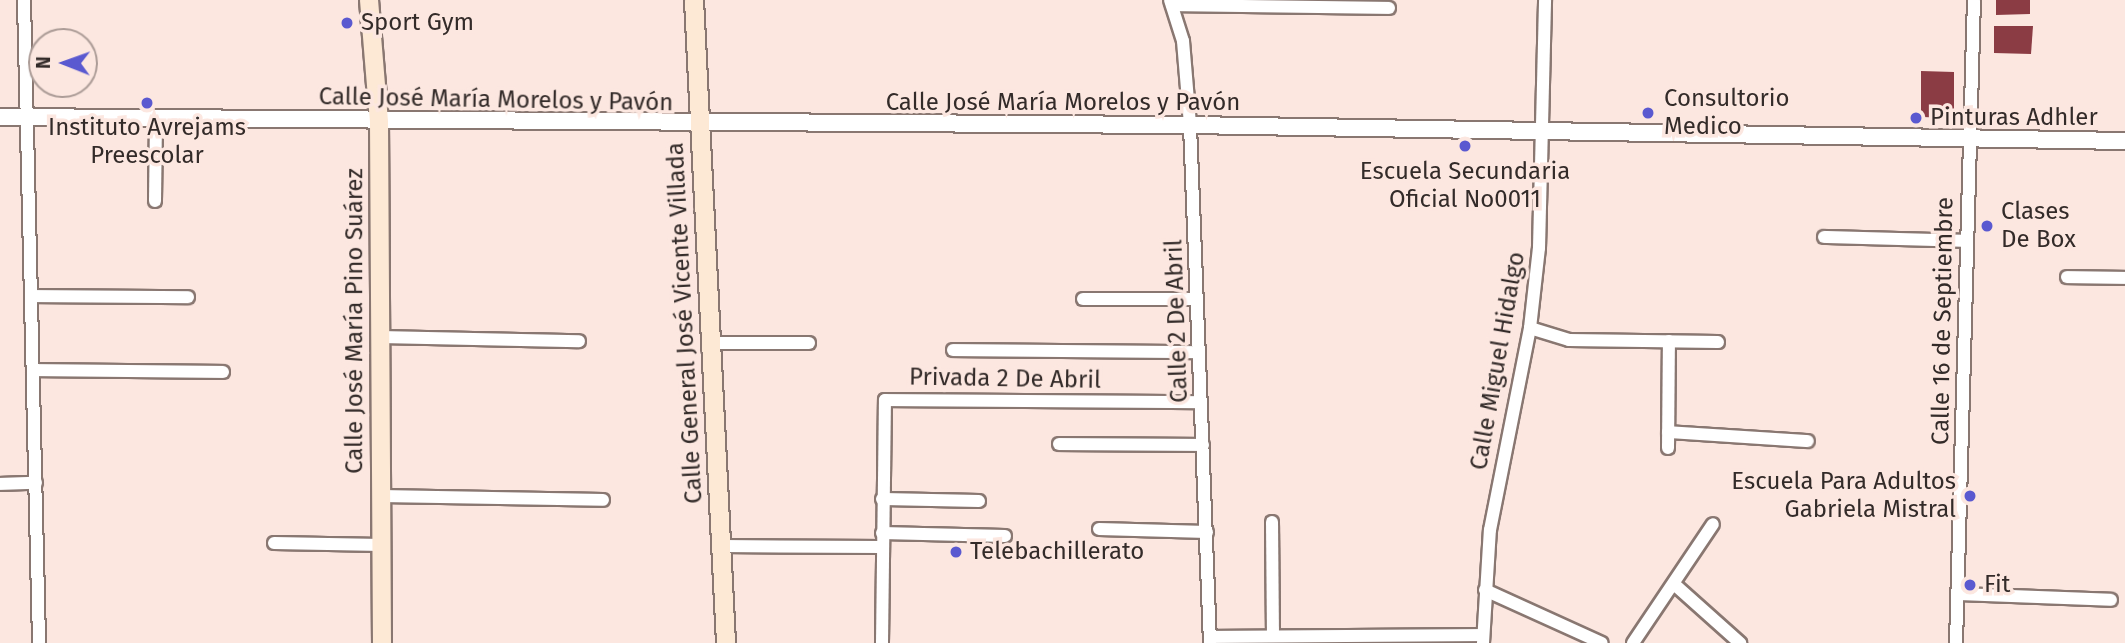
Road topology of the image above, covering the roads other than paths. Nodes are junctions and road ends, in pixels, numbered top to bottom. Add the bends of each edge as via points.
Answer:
1 (24, 0) edge
2 (369, 0) edge
3 (694, 0) edge
4 (1545, 0) edge
5 (1974, 0) edge
6 (1171, 2) edge
7 (1389, 8) dead end
8 (0, 117) edge
9 (27, 117) junction
10 (156, 119) junction
11 (379, 122) junction
12 (697, 125) junction
13 (1190, 125) junction
14 (1544, 131) junction
15 (1968, 138) junction
16 (2125, 141) edge
17 (155, 201) dead end
18 (1824, 237) dead end
19 (1965, 241) junction
20 (2067, 277) dead end
21 (2125, 278) edge
22 (32, 296) junction
23 (188, 297) dead end
24 (1083, 299) dead end
25 (1197, 299) junction
26 (1530, 328) junction
27 (380, 337) junction
28 (579, 341) dead end
29 (1670, 341) junction
30 (1718, 342) dead end
31 (808, 343) dead end
32 (712, 344) junction
33 (953, 350) dead end
34 (1199, 352) junction
35 (33, 370) junction
36 (223, 372) dead end
37 (1201, 402) junction
38 (1668, 432) junction
39 (1808, 441) dead end
40 (1059, 444) dead end
41 (1203, 445) junction
42 (1668, 447) dead end
43 (36, 483) junction
44 (0, 484) edge
45 (381, 496) junction
46 (882, 499) junction
47 (603, 500) dead end
48 (979, 501) dead end
49 (1272, 522) dead end
50 (1713, 524) dead end
51 (1099, 528) dead end
52 (1208, 532) junction
53 (1004, 536) dead end
54 (882, 540) junction
55 (274, 543) dead end
56 (382, 545) junction
57 (722, 546) junction
58 (1674, 584) junction
59 (1485, 590) junction
60 (1958, 594) junction
61 (2111, 600) dead end
62 (1273, 636) junction
63 (1483, 639) edge
64 (1210, 640) edge
65 (39, 643) edge
66 (382, 643) edge
67 (726, 643) edge
68 (882, 643) edge
69 (1602, 643) edge
70 (1633, 643) edge
71 (1740, 643) edge
72 (1956, 643) edge

1 - 9 street
2 - 11 main road, Calle José María Pino Suárez
3 - 12 main road, Calle General José Vicente Villada
4 - 14 street, Calle Miguel Hidalgo
5 - 15 street, Calle 16 de Septiembre
6 - 7 street
6 - 13 street, Calle 2 De Abril via 1186,58
8 - 9 street, Calle José María Morelos y Pavón
9 - 10 street, Calle José María Morelos y Pavón
9 - 22 street
10 - 11 street, Calle José María Morelos y Pavón
10 - 17 street
11 - 12 street, Calle José María Morelos y Pavón
11 - 27 main road, Calle José María Pino Suárez
12 - 13 street, Calle José María Morelos y Pavón
12 - 32 main road, Calle General José Vicente Villada
13 - 14 street, Calle José María Morelos y Pavón
13 - 25 street, Calle 2 De Abril
14 - 15 street, Calle José María Morelos y Pavón
14 - 26 street, Calle Miguel Hidalgo
15 - 16 street, Calle José María Morelos y Pavón
15 - 19 street, Calle 16 de Septiembre
18 - 19 street
19 - 60 street, Calle 16 de Septiembre
20 - 21 street
22 - 23 street
22 - 35 street
24 - 25 street
25 - 34 street, Calle 2 De Abril
26 - 29 street via 1569,340
26 - 59 street, Calle Miguel Hidalgo via 1490,530
27 - 28 street
27 - 45 main road, Calle José María Pino Suárez
29 - 30 street
29 - 38 street
31 - 32 street
32 - 57 main road, Calle General José Vicente Villada
33 - 34 street
34 - 37 street, Calle 2 De Abril
35 - 36 street
35 - 43 street
37 - 41 street, Calle 2 De Abril
37 - 46 street, Privada 2 De Abril via 888,399 883,407
38 - 39 street
38 - 42 street
40 - 41 street
41 - 52 street, Calle 2 De Abril
43 - 44 street
43 - 65 street
45 - 47 street
45 - 56 main road, Calle José María Pino Suárez
46 - 48 street
46 - 54 street, Privada 2 De Abril
49 - 62 street
50 - 58 street
51 - 52 street
52 - 64 street, Calle 2 De Abril
53 - 54 street
54 - 57 street
54 - 68 street, Privada 2 De Abril
55 - 56 street
56 - 66 main road, Calle José María Pino Suárez
57 - 67 main road, Calle General José Vicente Villada
58 - 70 street
58 - 71 street
59 - 63 street, Calle Miguel Hidalgo
59 - 69 street
60 - 61 street
60 - 72 street, Calle 16 de Septiembre
62 - 63 street
62 - 64 street

